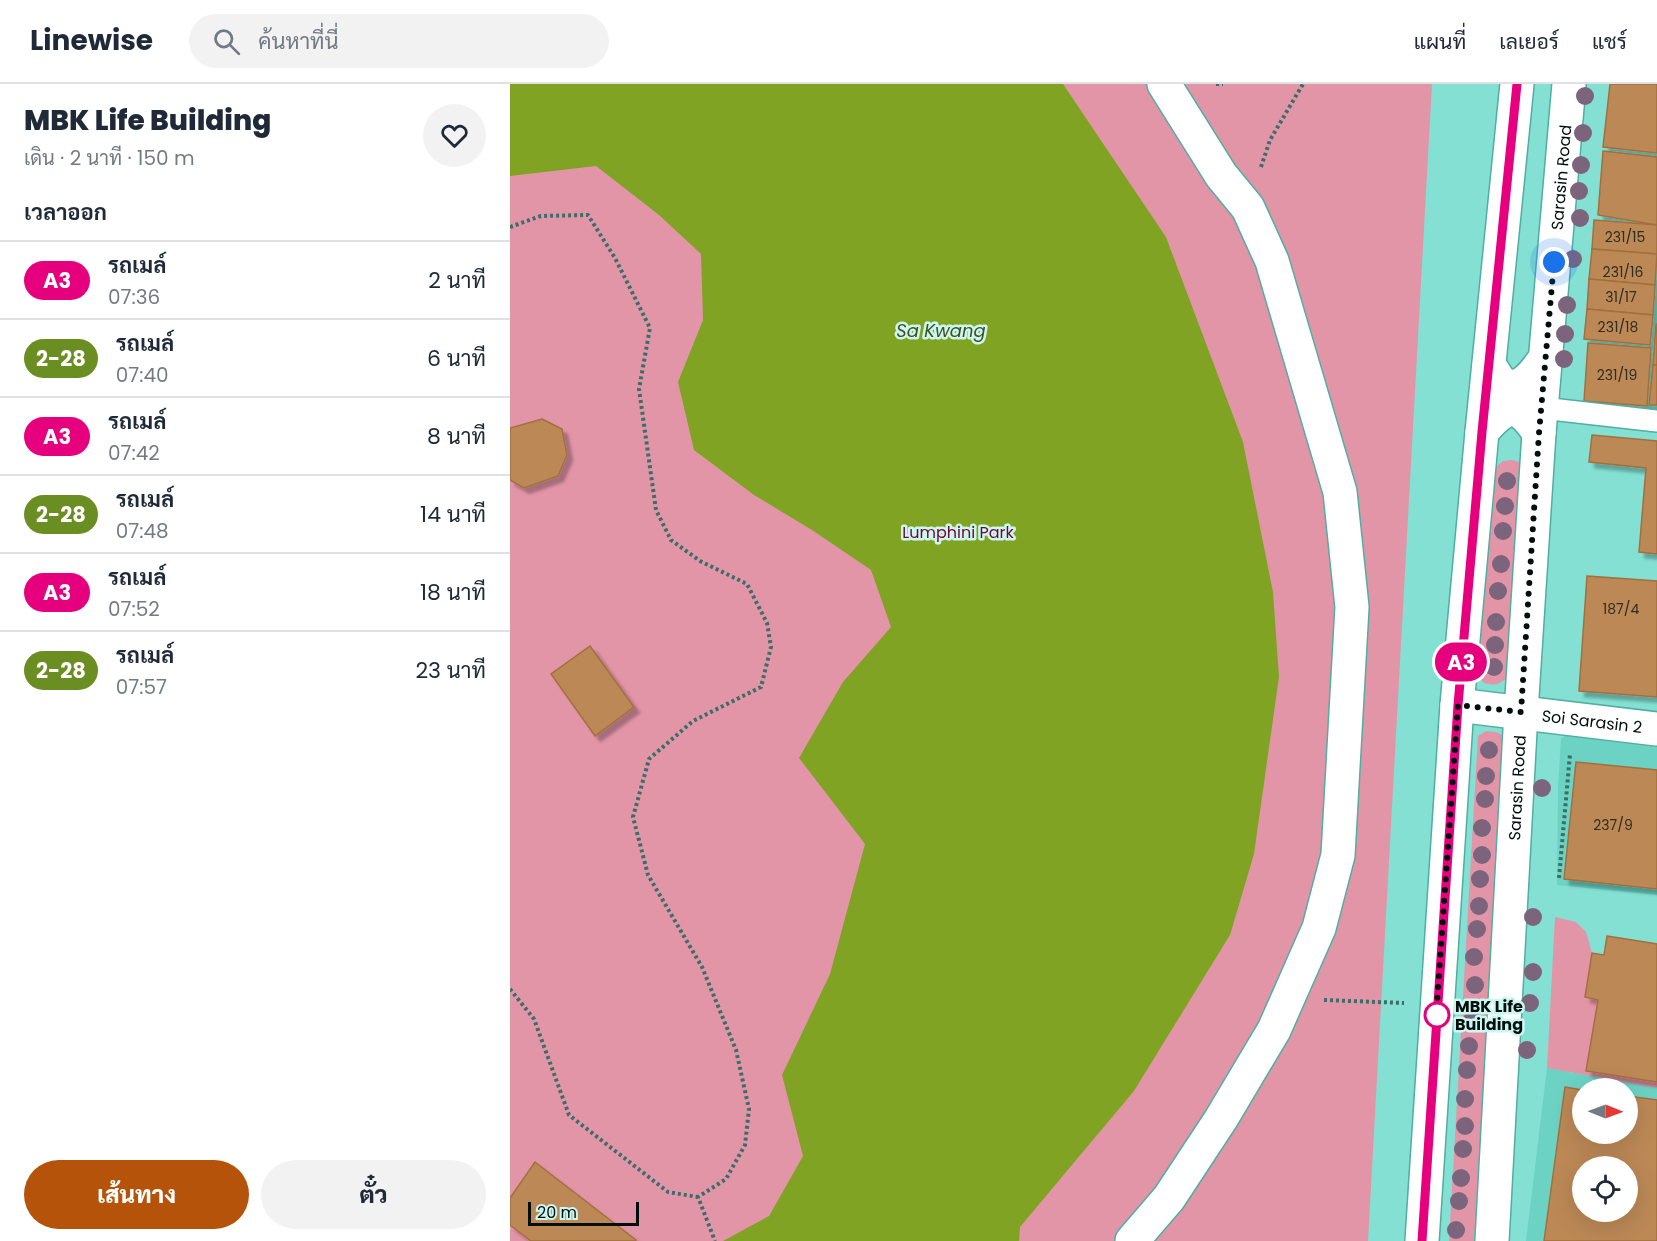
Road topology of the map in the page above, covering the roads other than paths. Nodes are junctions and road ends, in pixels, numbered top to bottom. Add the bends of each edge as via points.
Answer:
1 (1164, 84) edge
2 (1517, 84) edge
3 (1569, 84) edge
4 (1546, 357) junction
5 (1489, 365) junction
6 (1541, 420) junction
7 (1657, 421) edge
8 (1482, 432) junction
9 (1458, 705) junction
10 (1521, 712) junction
11 (1657, 729) edge
12 (1132, 1241) edge
13 (1422, 1241) edge
14 (1492, 1241) edge

1 - 12 street via 1221,175 1248,208 1272,261 1340,492 1352,607 1338,855 1319,928 1274,1030 1221,1119 1169,1198
2 - 5 street
3 - 4 street, Sarasin Road
4 - 5 street via 1533,376 1522,384 1509,386 1501,382
4 - 6 street, Sarasin Road
5 - 8 street
6 - 7 lane
6 - 8 street via 1509,409 1497,415
6 - 10 street, Sarasin Road
8 - 9 street
9 - 10 street, Soi Sarasin 2
9 - 13 street
10 - 11 street, Soi Sarasin 2
10 - 14 street, Sarasin Road

